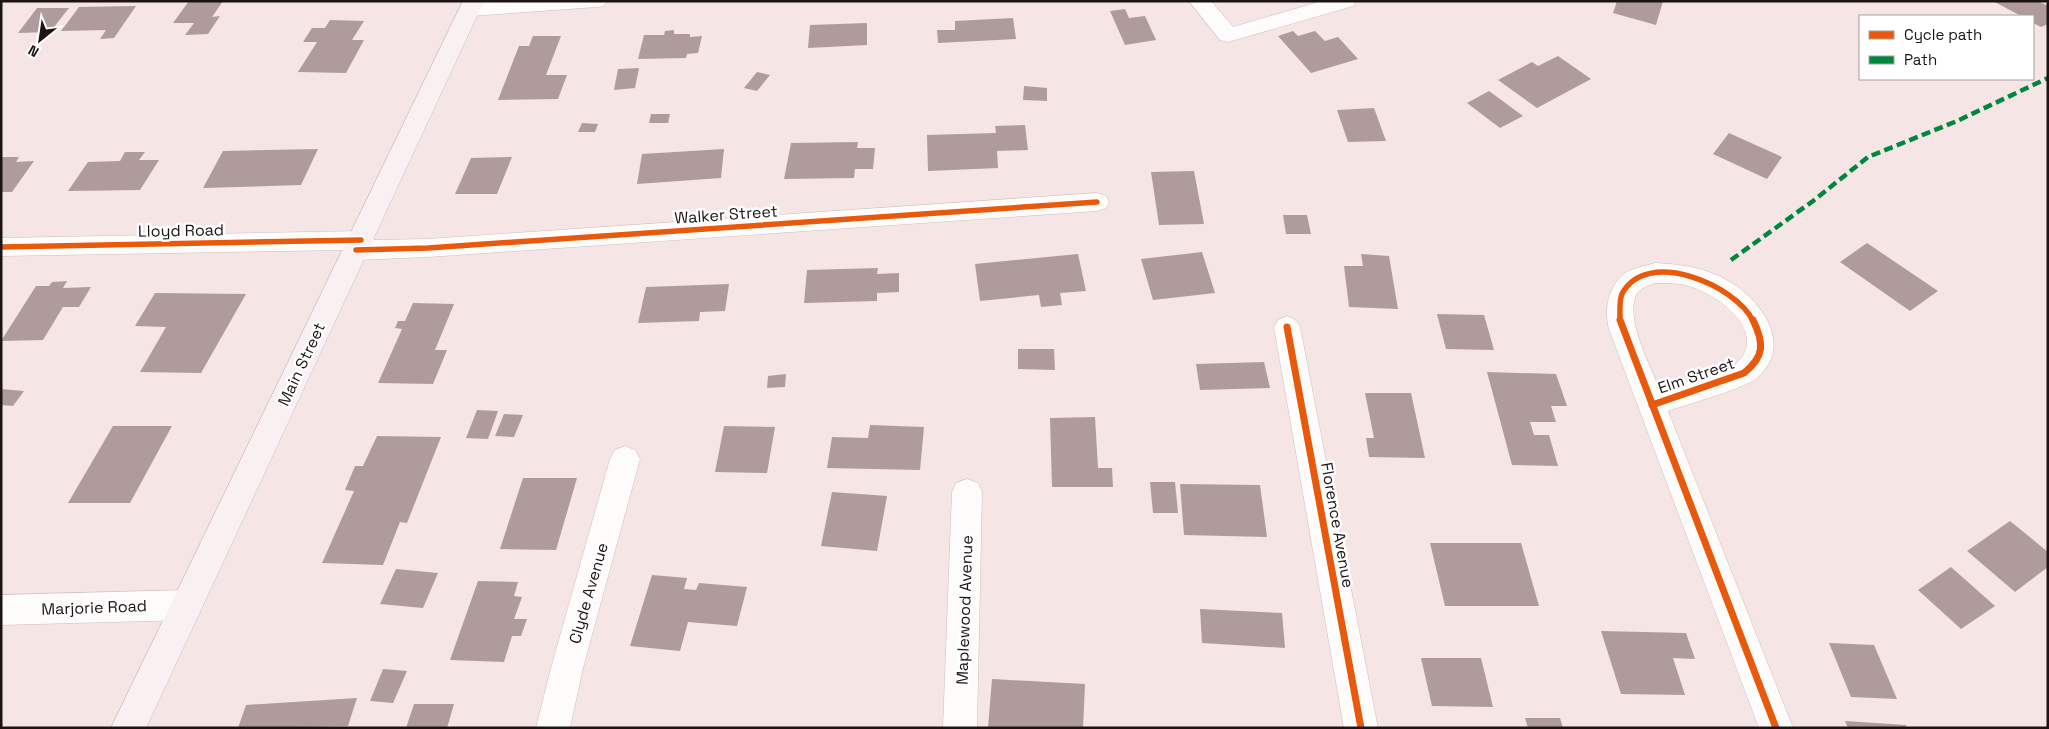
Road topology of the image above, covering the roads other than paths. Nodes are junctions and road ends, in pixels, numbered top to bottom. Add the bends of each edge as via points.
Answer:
1 (597, 1) edge
2 (1199, 1) edge
3 (1346, 1) edge
4 (473, 5) edge
5 (1097, 202) dead end
6 (358, 245) junction
7 (1, 247) edge
8 (1287, 327) dead end
9 (1652, 405) junction
10 (625, 459) dead end
11 (968, 492) dead end
12 (187, 605) junction
13 (1, 610) edge
14 (128, 728) edge
15 (553, 728) edge
16 (960, 728) edge
17 (1361, 728) edge
18 (1776, 728) edge

1 - 4 street
2 - 3 street via 1228,35
4 - 6 main road, Main Street
5 - 6 street, Walker Street via 458,246
6 - 7 street, Lloyd Road
6 - 12 main road, Main Street
8 - 17 street, Florence Avenue
9 - 9 street, Elm Street via 1744,373 1756,364 1762,345 1758,324 1744,305 1707,280 1669,272 1650,274 1632,281 1622,292 1618,306 1620,322
9 - 18 street, Elm Street
10 - 15 street, Clyde Avenue
11 - 16 street, Maplewood Avenue
12 - 13 street, Marjorie Road
12 - 14 main road, Main Street

